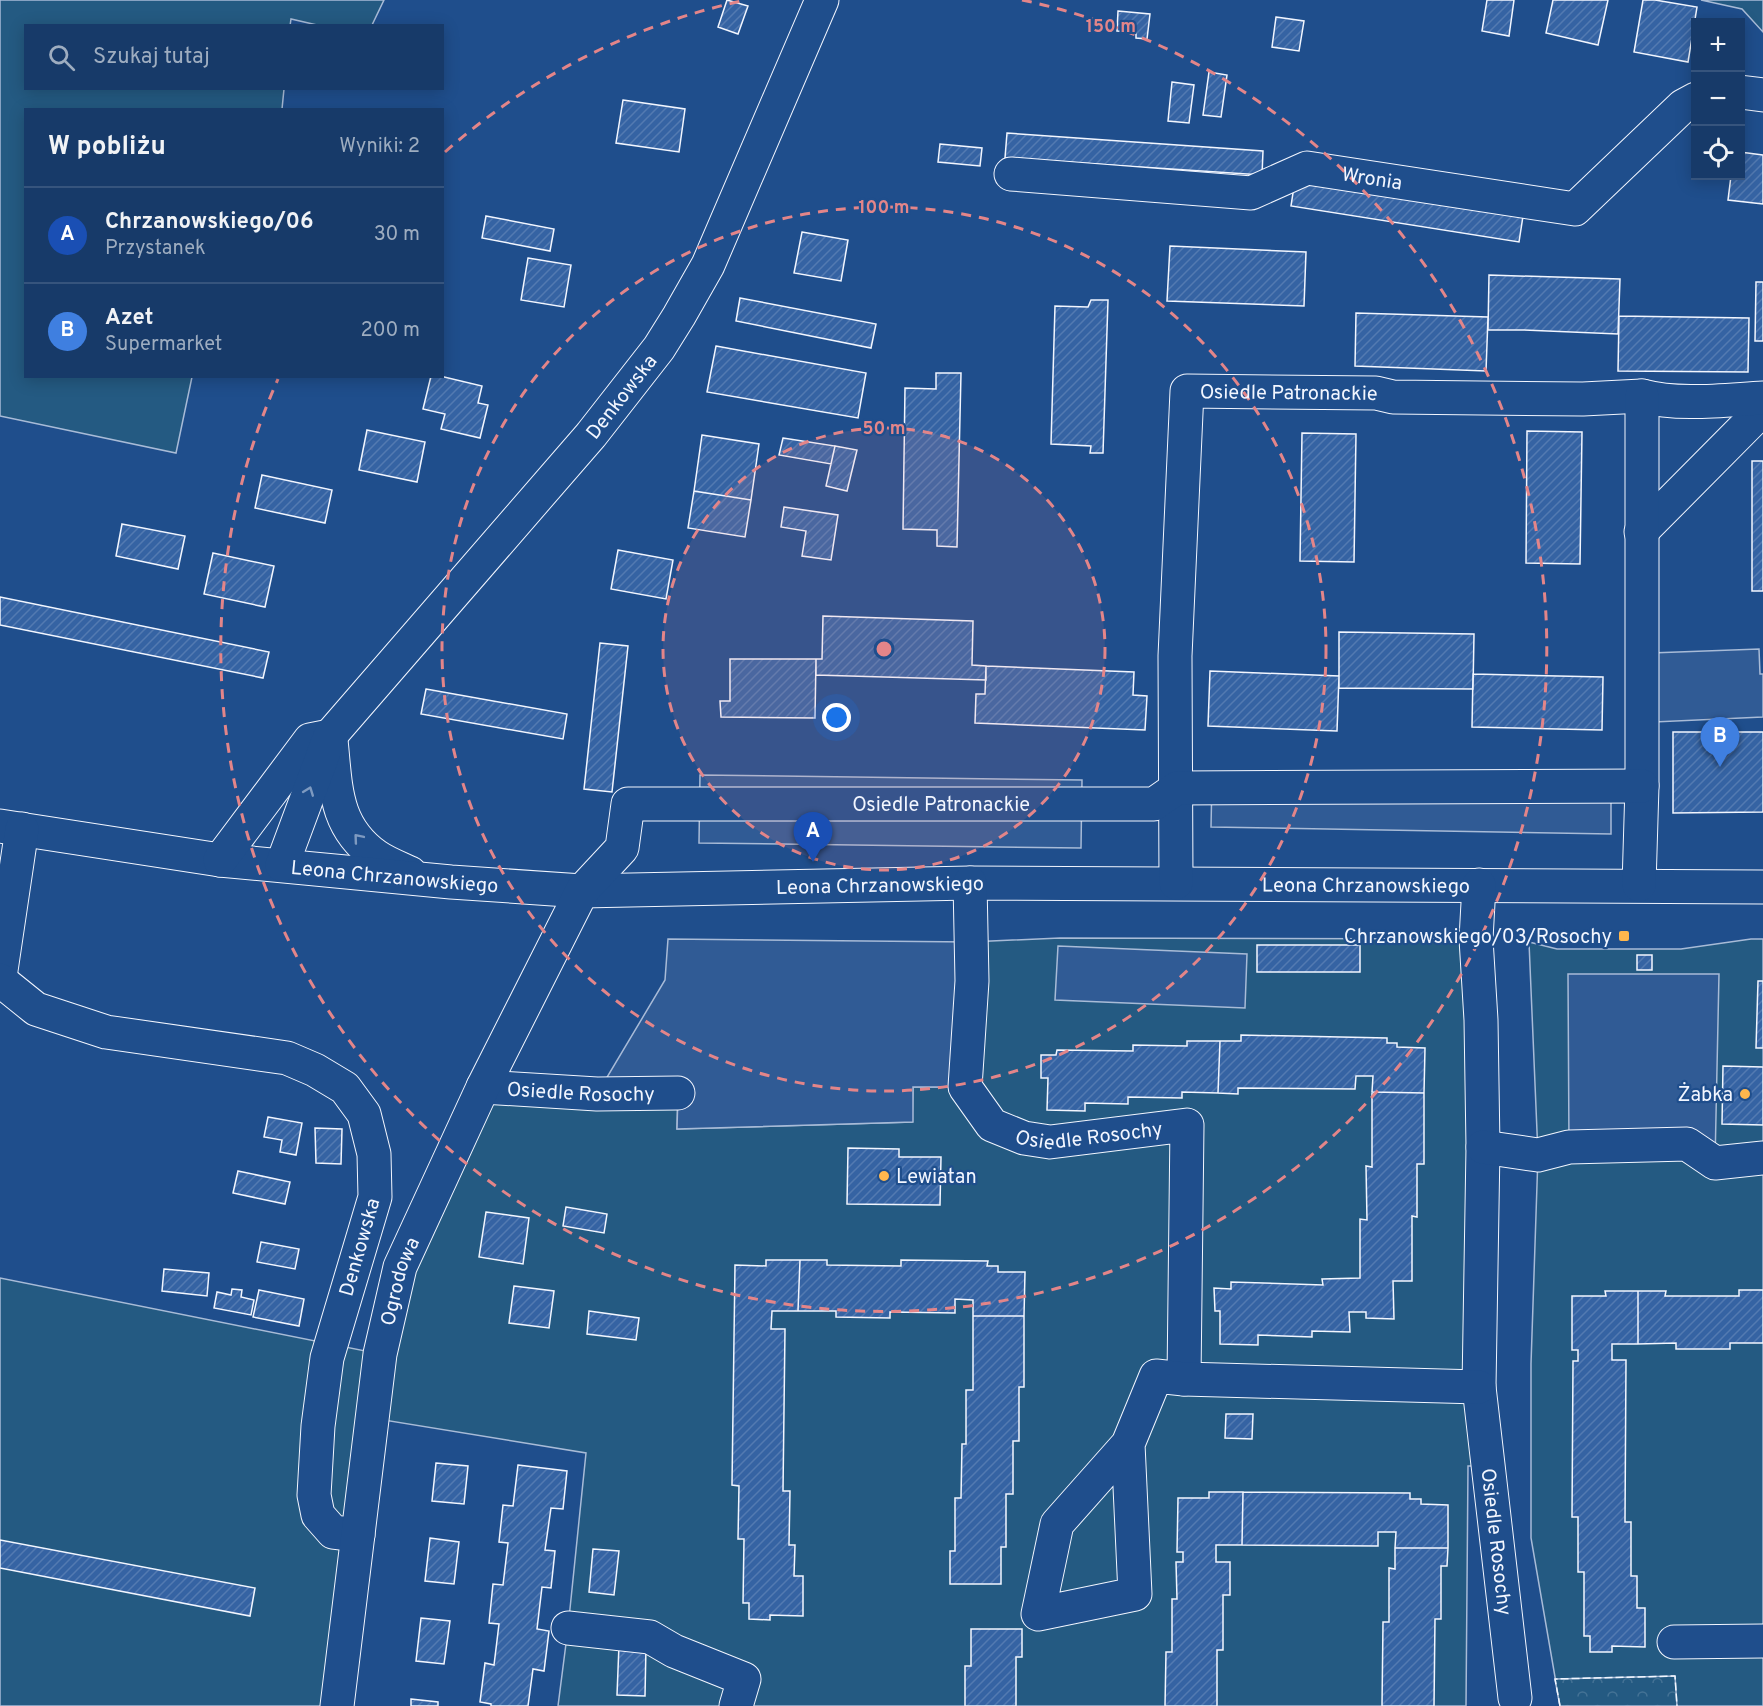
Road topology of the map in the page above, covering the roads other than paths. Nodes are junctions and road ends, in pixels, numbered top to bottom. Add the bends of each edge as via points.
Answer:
1 (822, 0) edge
2 (1745, 93) edge
3 (1763, 95) edge
4 (1691, 101) edge
5 (1011, 174) dead end
6 (1642, 396) junction
7 (1763, 398) edge
8 (1763, 408) edge
9 (1641, 532) junction
10 (330, 736) junction
11 (1642, 786) junction
12 (1177, 788) junction
13 (628, 804) joint
14 (11, 828) edge
15 (220, 860) junction
16 (282, 865) junction
17 (424, 879) junction
18 (970, 883) junction
19 (1176, 883) junction
20 (1479, 885) junction
21 (1639, 885) junction
22 (1763, 887) edge
23 (582, 891) junction
24 (0, 979) edge
25 (483, 1087) junction
26 (678, 1093) dead end
27 (1483, 1147) junction
28 (1763, 1158) edge
29 (1184, 1378) junction
30 (1479, 1387) junction
31 (1128, 1444) junction
32 (358, 1535) junction
33 (568, 1628) dead end
34 (1763, 1641) edge
35 (1674, 1642) dead end
36 (1515, 1698) dead end
37 (337, 1706) edge
38 (736, 1706) edge

1 - 10 street, Denkowska via 708,265 659,348 591,435
2 - 3 street
4 - 5 street, Wronia via 1575,209 1307,168 1251,193
6 - 7 street, Osiedle Patronackie
6 - 9 street
6 - 12 street, Osiedle Patronackie via 1537,399 1187,391 1175,656
8 - 9 street
9 - 11 street
10 - 15 street, Denkowska via 310,740
16 -> 10 street, Denkowska
17 -> 10 street via 378,858 360,843 346,823 339,808
11 - 12 street
11 - 21 street
12 - 13 street, Osiedle Patronackie via 1154,804
12 - 19 street, Osiedle Patronackie
13 - 23 street, Ogrodowa via 622,848
14 - 15 street, Leona Chrzanowskiego
14 - 24 street, Denkowska
15 - 16 street, Leona Chrzanowskiego
16 - 17 street, Leona Chrzanowskiego
17 - 23 street, Leona Chrzanowskiego
18 - 19 street, Leona Chrzanowskiego
18 - 23 street, Leona Chrzanowskiego
18 - 29 street, Osiedle Rosochy via 972,981 965,1087 992,1125 1024,1138 1050,1142 1187,1125
19 - 20 street, Leona Chrzanowskiego
20 - 21 street, Leona Chrzanowskiego
20 - 27 street, Osiedle Rosochy via 1476,939
21 - 22 street, Leona Chrzanowskiego
23 - 25 street, Ogrodowa
24 - 32 street, Denkowska via 36,1009 105,1032 287,1058 345,1088 364,1114 374,1154 375,1197 327,1358 314,1495 318,1515 333,1532
25 - 26 street, Osiedle Rosochy via 597,1094
25 - 32 street, Ogrodowa via 400,1267 380,1354
27 - 28 street via 1538,1155 1569,1147 1687,1144 1715,1163
27 - 30 street, Osiedle Rosochy
29 - 30 street
29 - 31 street via 1156,1376
30 - 36 street, Osiedle Rosochy
31 - 31 street via 1057,1524 1038,1614 1135,1594
32 - 37 street, Ogrodowa
33 - 38 street via 650,1637 744,1679
34 - 35 street

